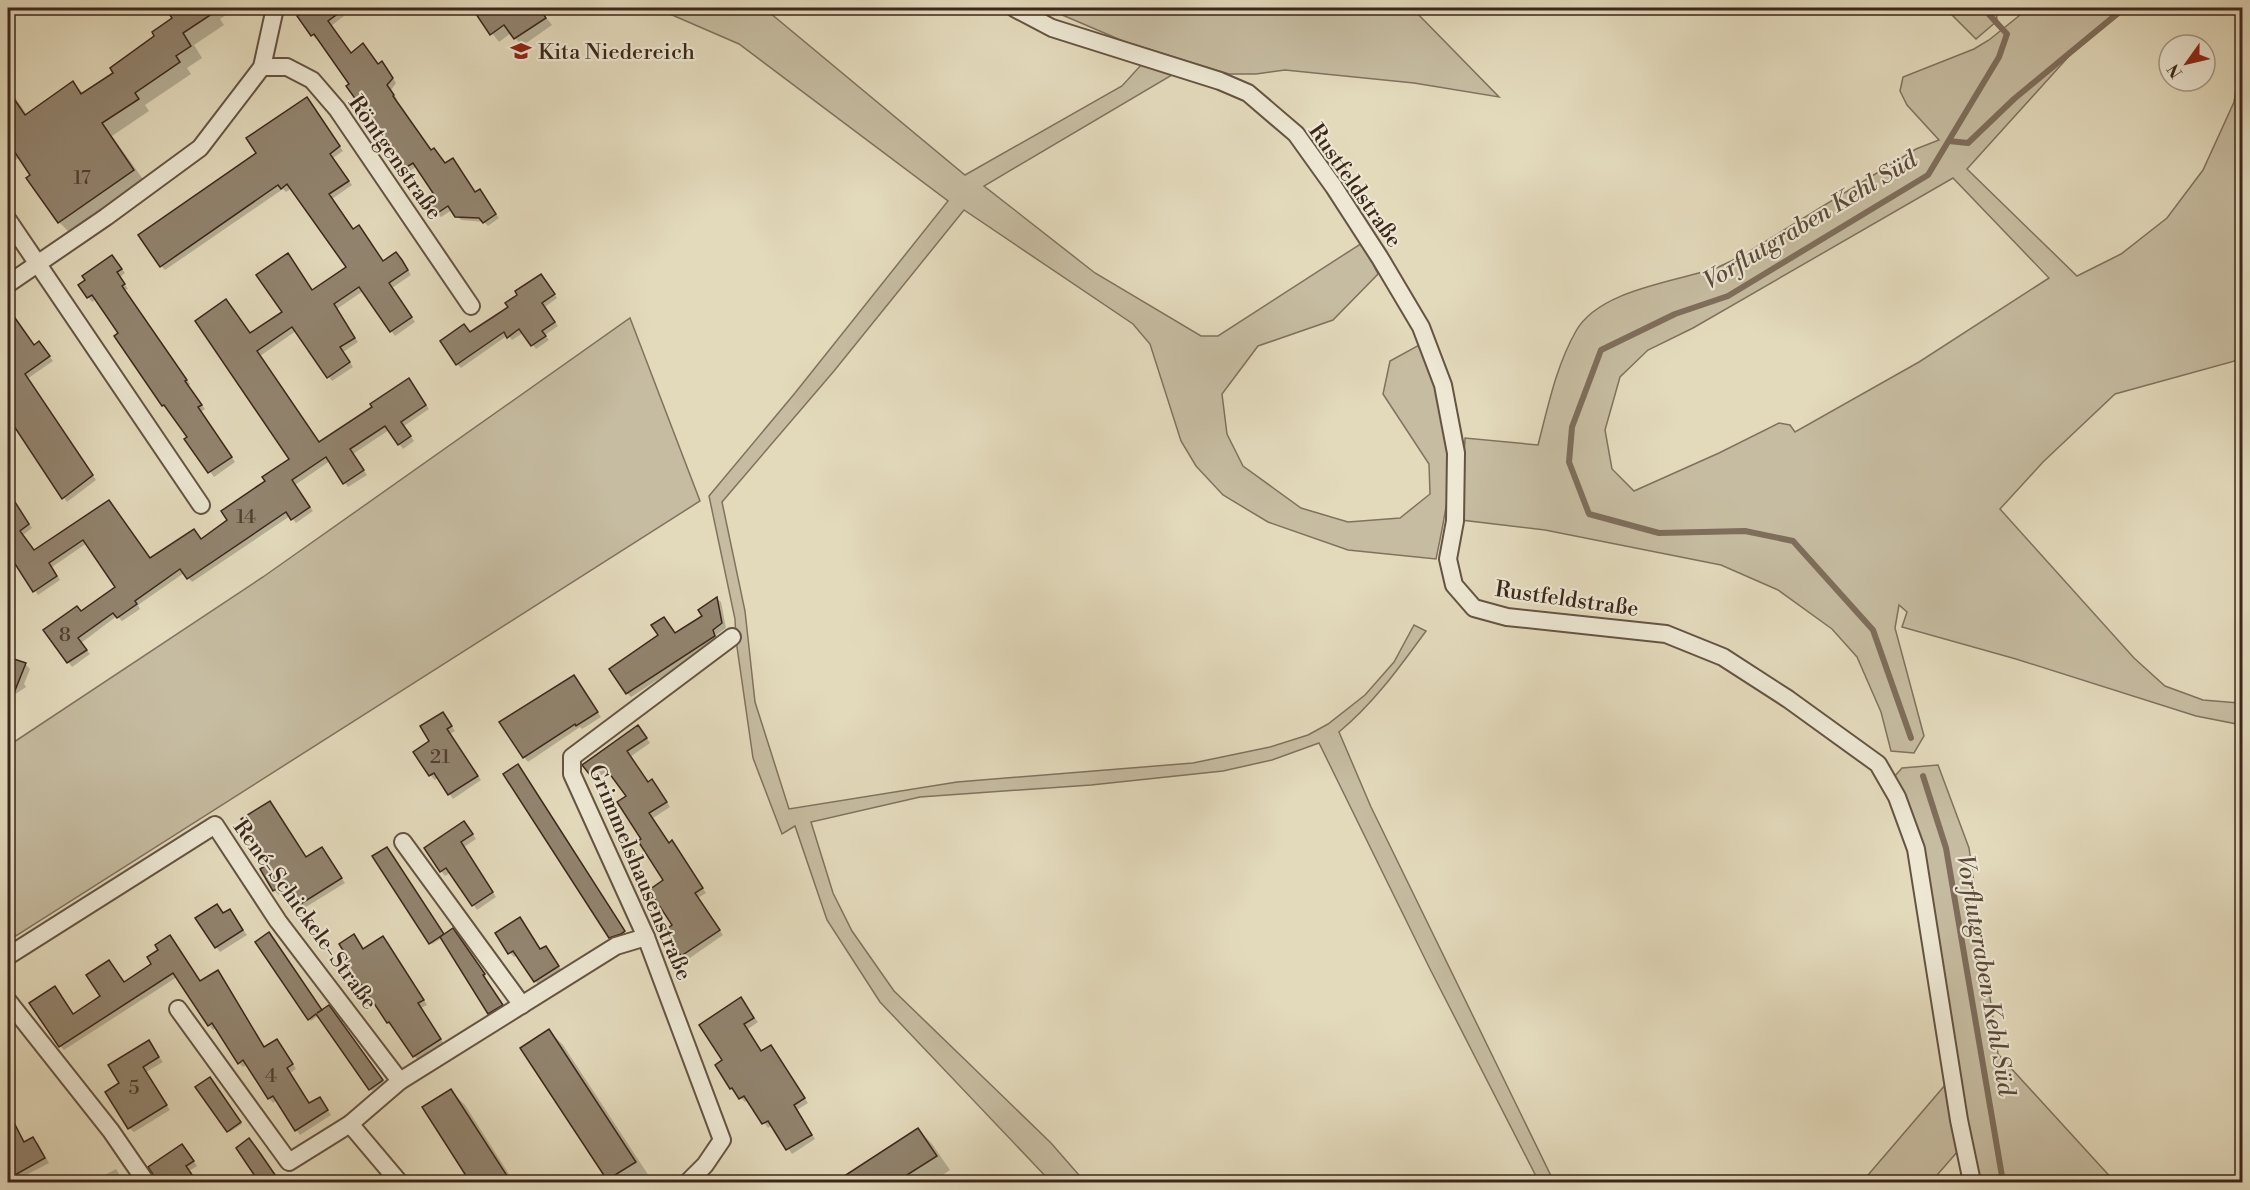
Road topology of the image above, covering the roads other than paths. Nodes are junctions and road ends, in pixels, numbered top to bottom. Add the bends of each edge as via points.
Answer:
1 (275, 8) edge
2 (1014, 8) edge
3 (262, 67) junction
4 (8, 220) edge
5 (36, 263) junction
6 (8, 284) edge
7 (471, 306) dead end
8 (201, 505) dead end
9 (732, 637) dead end
10 (403, 842) dead end
11 (646, 937) junction
12 (8, 956) edge
13 (8, 1001) edge
14 (522, 1005) junction
15 (178, 1009) dead end
16 (400, 1081) junction
17 (350, 1124) junction
18 (146, 1182) edge
19 (399, 1182) edge
20 (688, 1182) edge
21 (1972, 1182) edge

1 - 3 street
2 - 21 street, Rustfeldstraße via 1052,28 1248,93 1296,134 1334,187 1421,327 1443,385 1456,453 1455,521 1448,559 1454,585 1474,608 1507,617 1666,634 1723,657 1878,765 1897,797 1916,849
3 - 5 street via 200,148
3 - 7 street, Röntgenstraße via 287,67 312,80 337,109
4 - 5 street
5 - 6 street
5 - 8 street
9 - 11 street, Grimmelshausenstraße via 572,756 572,774
10 - 14 street
11 - 14 street via 616,946
11 - 20 street, Grimmelshausenstraße via 722,1140
12 - 16 street, René-Schickele-Straße via 215,825 278,921
13 - 18 street via 111,1131
14 - 16 street
15 - 17 street via 290,1162
16 - 17 street
17 - 19 street

